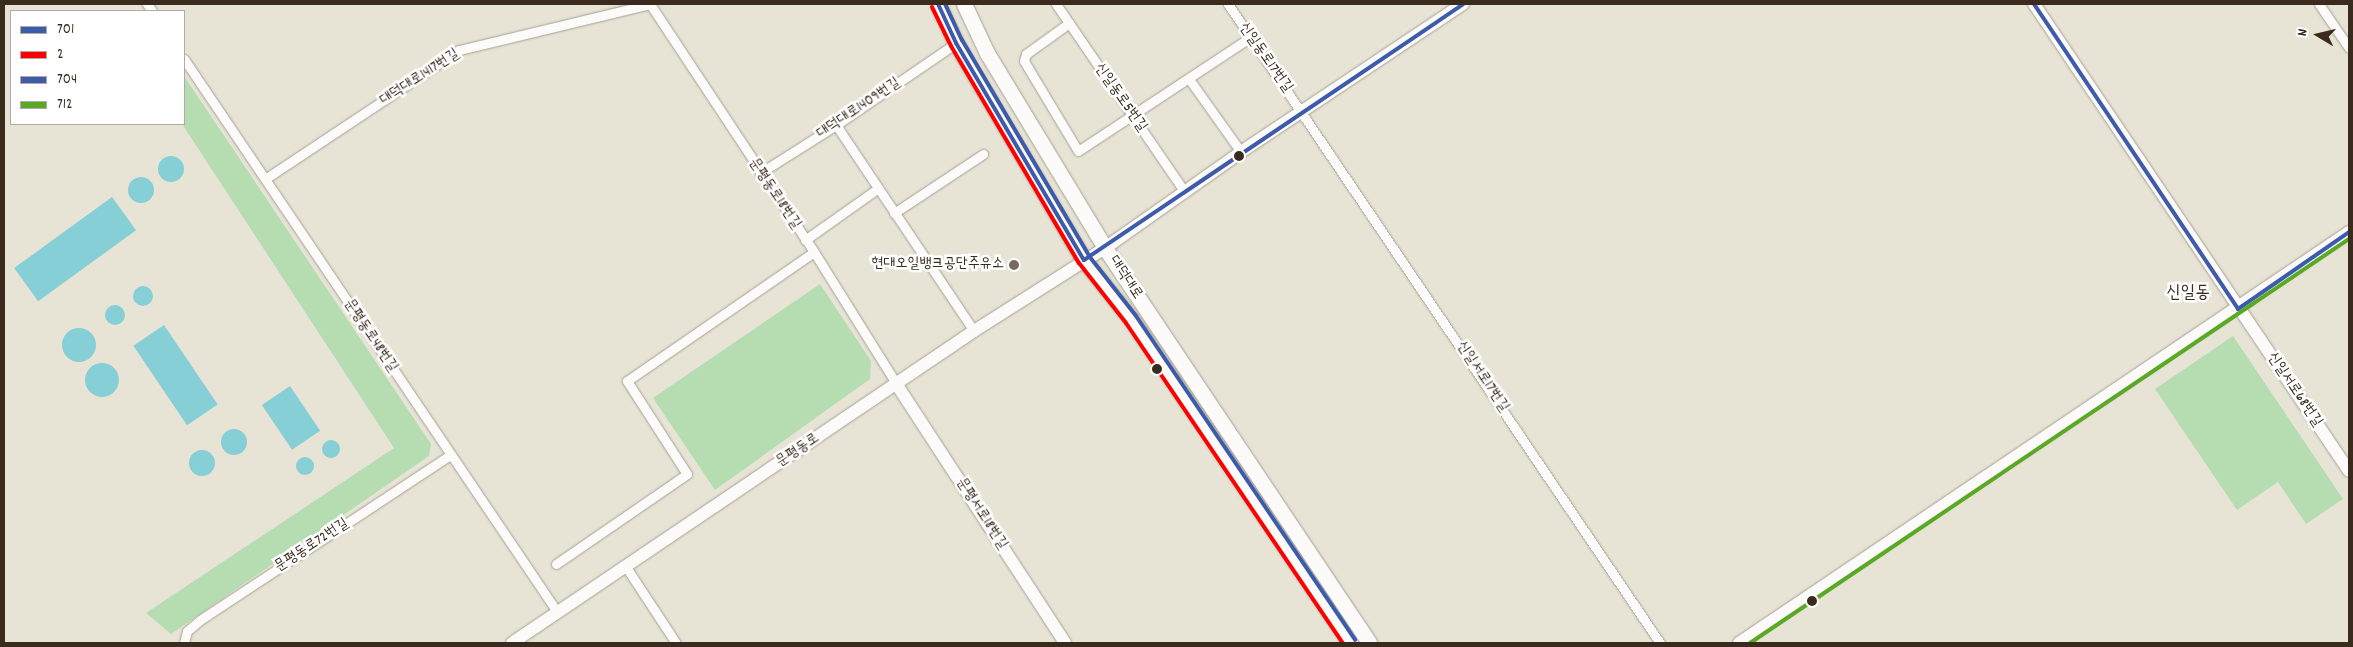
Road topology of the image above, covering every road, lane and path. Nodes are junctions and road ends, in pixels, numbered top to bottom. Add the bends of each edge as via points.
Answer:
1 (650, 4) edge
2 (938, 4) edge
3 (964, 4) edge
4 (1056, 4) edge
5 (1228, 4) edge
6 (1463, 4) edge
7 (2034, 4) edge
8 (2319, 4) edge
9 (1069, 23) junction
10 (1251, 37) junction
11 (956, 42) junction
12 (2349, 48) edge
13 (185, 59) edge
14 (1189, 79) junction
15 (1303, 112) junction
16 (1132, 116) junction
17 (836, 126) junction
18 (1241, 152) junction
19 (983, 154) dead end
20 (760, 173) junction
21 (265, 179) junction
22 (878, 189) junction
23 (1184, 191) junction
24 (894, 212) junction
25 (2349, 232) edge
26 (805, 240) junction
27 (1105, 248) junction
28 (814, 252) junction
29 (1084, 260) junction
30 (2238, 309) junction
31 (974, 331) junction
32 (896, 385) junction
33 (450, 455) junction
34 (2349, 471) edge
35 (556, 564) dead end
36 (626, 567) junction
37 (558, 613) junction
38 (184, 643) edge
39 (512, 643) edge
40 (676, 643) edge
41 (1065, 643) edge
42 (1350, 643) edge
43 (1369, 643) edge
44 (1660, 643) edge
45 (1739, 643) edge

1 - 20 street, 문평동로18번길
1 - 21 street, 대덕대로1417번길 via 459,50
2 - 11 main road, 대덕대로
3 - 27 main road, 대덕대로 via 987,53
4 - 9 street, 신일동로5번길
5 - 10 street, 신일동로17번길
6 - 15 main road, 문평동로
7 - 30 main road, 신일서로68번길
8 - 12 street
9 - 16 street, 신일동로5번길
9 - 16 street via 1026,54 1024,61 1078,151
10 - 14 street
10 - 15 street, 신일동로17번길
11 - 17 street, 대덕대로1409번길
11 - 29 main road, 대덕대로
13 - 21 street, 문평동로48번길
14 - 16 street
14 - 18 street
15 - 18 main road, 문평동로
15 - 44 street, 신일서로17번길
16 - 23 street, 신일동로5번길
17 - 20 street, 대덕대로1409번길
17 - 22 street
18 - 23 main road, 문평동로
19 - 24 street
20 - 26 street, 문평동로18번길
21 - 33 street, 문평동로48번길
22 - 24 street
22 - 26 street
23 - 27 main road, 문평동로
24 - 31 street
25 - 30 main road
26 - 28 street, 문평동로18번길
27 - 29 main road, 문평동로
27 - 43 main road, 대덕대로
28 - 32 street, 문평동로18번길
28 - 35 street via 627,381 687,474
29 - 31 main road, 문평동로
29 - 42 main road, 대덕대로 via 1131,319
30 - 34 main road, 신일서로68번길
30 - 45 main road
31 - 32 main road, 문평동로
32 - 36 main road, 문평동로
32 - 41 main road, 문평서로18번길
33 - 37 street, 문평동로48번길
33 - 38 street, 문평동로72번길 via 200,620 187,631
36 - 37 main road, 문평동로
36 - 40 street
37 - 39 main road, 문평동로

